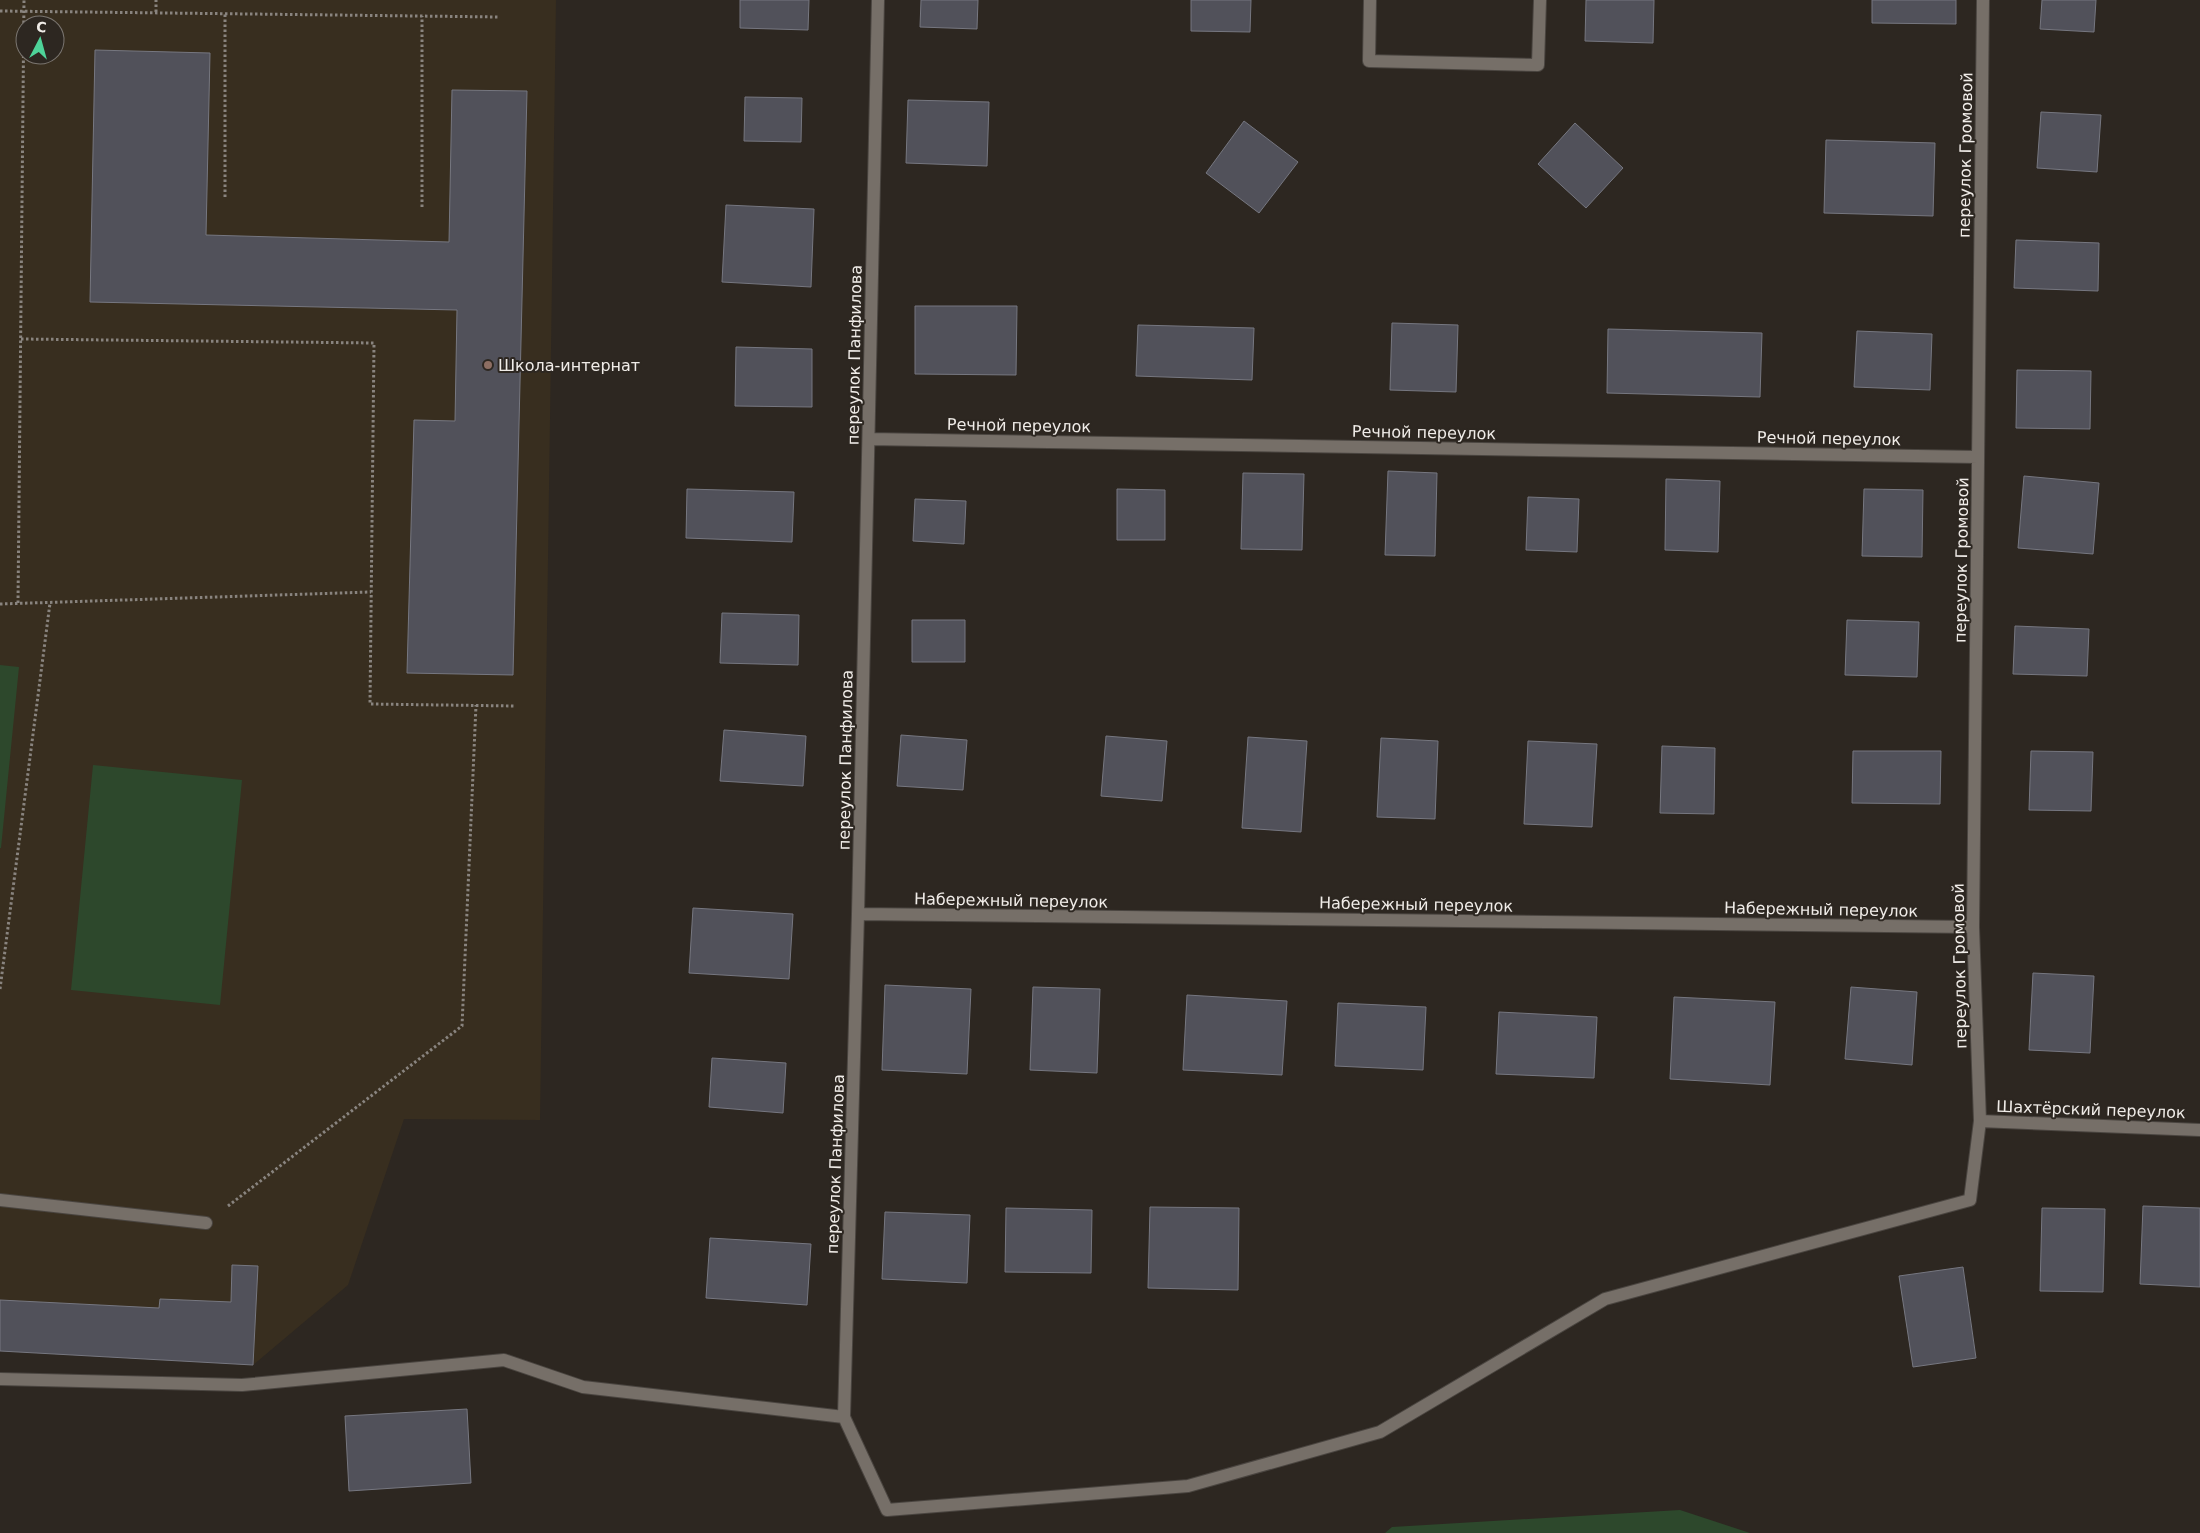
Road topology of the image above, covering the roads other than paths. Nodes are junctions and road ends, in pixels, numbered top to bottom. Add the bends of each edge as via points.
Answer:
1 (878, 0) edge
2 (1370, 0) edge
3 (1540, 0) edge
4 (1983, 0) edge
5 (869, 439) junction
6 (1978, 456) junction
7 (858, 914) junction
8 (1973, 927) junction
9 (1980, 1120) junction
10 (2200, 1130) edge
11 (0, 1200) edge
12 (206, 1223) road end
13 (0, 1379) edge
14 (844, 1417) junction
15 (887, 1510) joint

1 - 5 lane, переулок Панфилова
2 - 3 lane via 1369,61 1538,65
4 - 6 lane, переулок Громовой
5 - 6 lane, Речной переулок
5 - 7 lane, переулок Панфилова
6 - 8 lane, переулок Громовой
7 - 8 lane, Набережный переулок
7 - 14 lane, переулок Панфилова
8 - 9 lane, переулок Громовой
9 - 10 lane, Шахтёрский переулок
9 - 15 lane, переулок Громовой via 1970,1200 1605,1298 1380,1432 1188,1486
11 - 12 lane
13 - 14 lane via 242,1385 504,1360 582,1387
14 - 15 lane, переулок Панфилова

